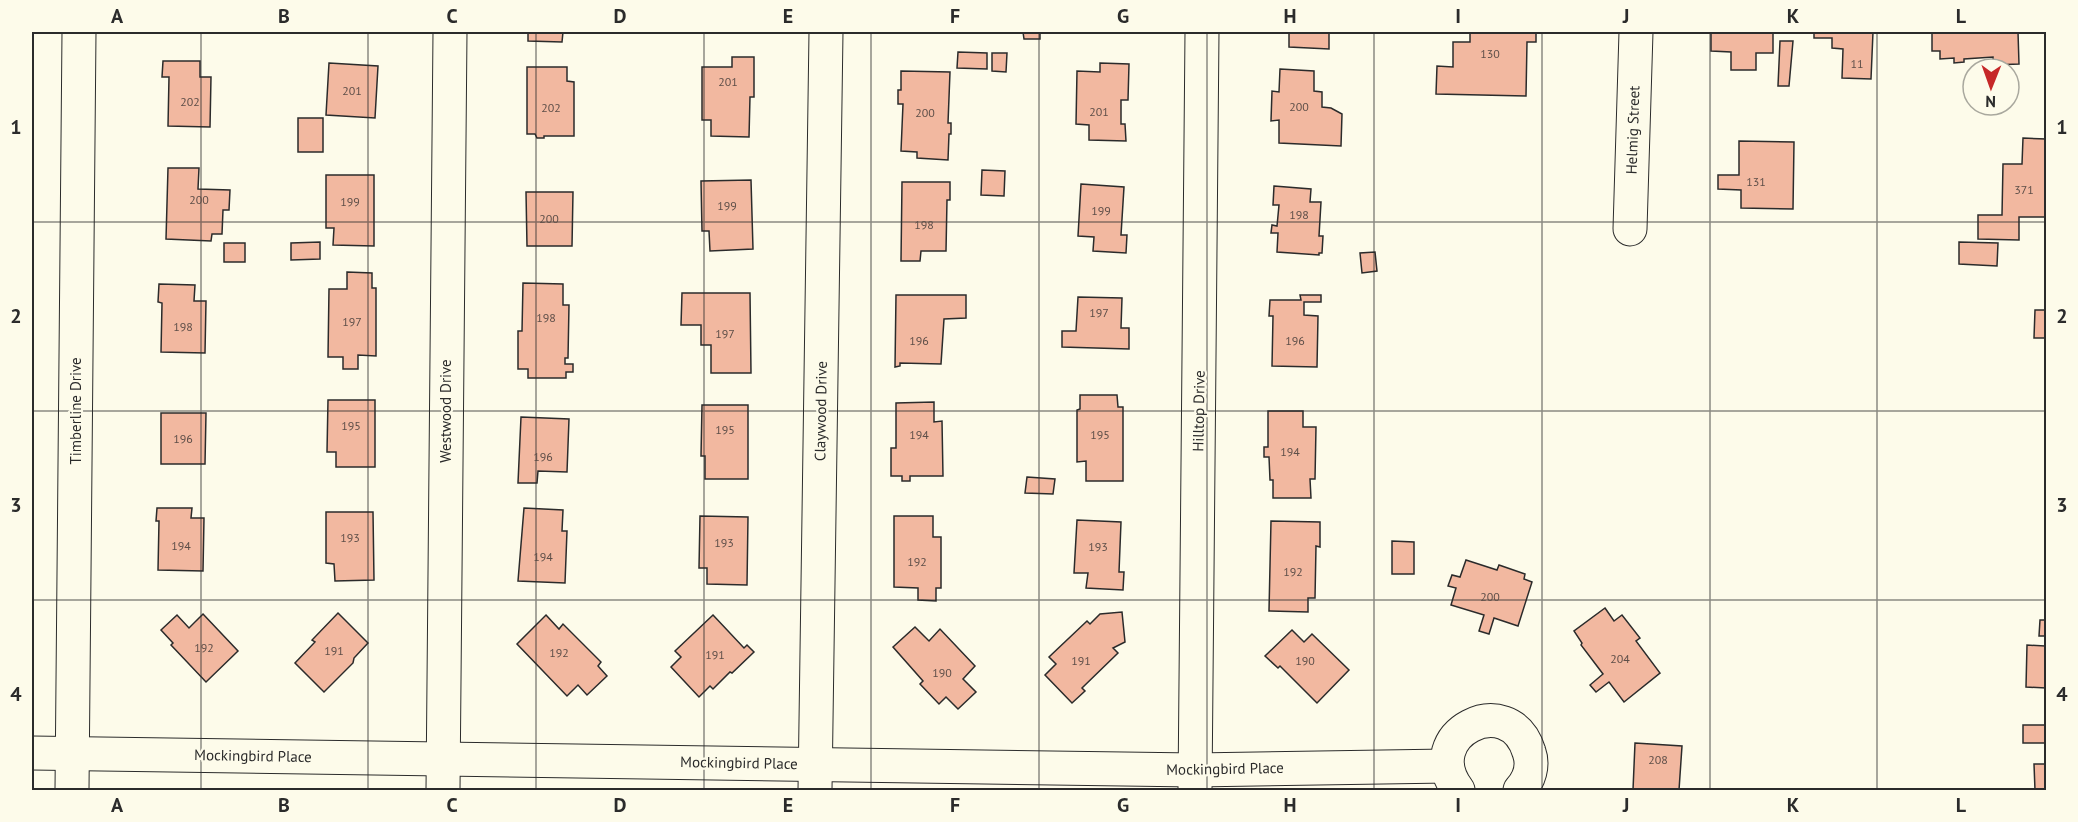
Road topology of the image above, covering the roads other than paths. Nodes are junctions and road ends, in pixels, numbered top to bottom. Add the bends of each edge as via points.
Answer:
1 (79, 32) edge
2 (450, 32) edge
3 (826, 32) edge
4 (1202, 32) edge
5 (1636, 32) edge
6 (1630, 230) dead end
7 (32, 753) edge
8 (73, 753) junction
9 (444, 758) junction
10 (815, 777) edge
11 (1452, 778) edge
12 (1195, 780) edge
13 (72, 790) edge
14 (443, 790) edge
15 (1520, 790) edge

1 - 8 street, Timberline Drive
2 - 9 street, Westwood Drive
3 - 10 street, Claywood Drive
4 - 12 street, Hilltop Drive
5 - 6 street, Helmig Street
7 - 8 street, Mockingbird Place
8 - 9 street, Mockingbird Place
8 - 13 street, Timberline Drive
9 - 10 street, Mockingbird Place
9 - 14 street, Westwood Drive
10 - 12 street, Mockingbird Place
11 - 12 street, Mockingbird Place
11 - 15 street, Mockingbird Place via 1448,752 1454,738 1465,728 1492,720 1518,732 1527,744 1530,772

